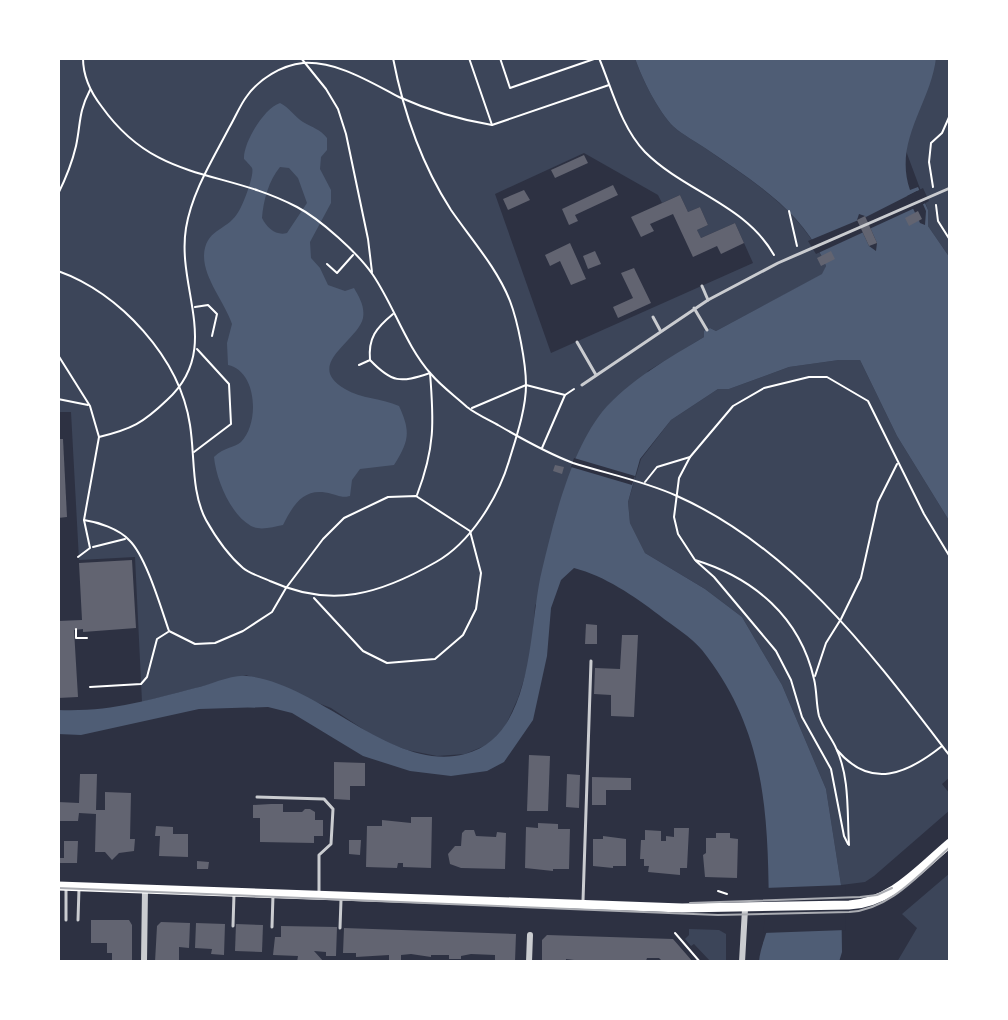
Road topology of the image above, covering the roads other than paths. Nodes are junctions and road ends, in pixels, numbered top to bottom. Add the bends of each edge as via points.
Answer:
1 (950, 188) edge
2 (702, 286) dead end
3 (708, 300) junction
4 (694, 308) junction
5 (653, 317) dead end
6 (660, 330) junction
7 (707, 330) dead end
8 (577, 342) dead end
9 (596, 375) junction
10 (582, 385) road end
11 (591, 661) dead end
12 (257, 797) dead end
13 (950, 843) edge
14 (62, 886) edge
15 (79, 887) junction
16 (145, 889) junction
17 (234, 892) junction
18 (273, 894) junction
19 (319, 895) junction
20 (341, 896) junction
21 (583, 904) junction
22 (745, 909) junction
23 (66, 920) dead end
24 (78, 920) dead end
25 (233, 926) dead end
26 (272, 927) dead end
27 (340, 928) dead end
28 (530, 935) dead end
29 (144, 962) edge
30 (529, 962) edge
31 (742, 962) edge

1 - 3 lane via 778,263
2 - 3 lane
3 - 4 lane
4 - 6 lane
4 - 7 lane
5 - 6 lane
6 - 9 lane
8 - 9 lane
9 - 10 lane
11 - 21 lane
12 - 19 lane via 324,799 333,809 331,844 319,855
13 - 22 main road via 889,894 871,902
14 - 15 main road
14 - 23 lane
15 - 16 main road
15 - 24 lane
16 - 17 main road
16 - 29 street
17 - 18 main road
17 - 25 lane
18 - 19 main road
18 - 26 lane
19 - 20 main road
20 - 21 main road
20 - 27 lane
21 - 22 main road
22 - 31 street
28 - 30 street

